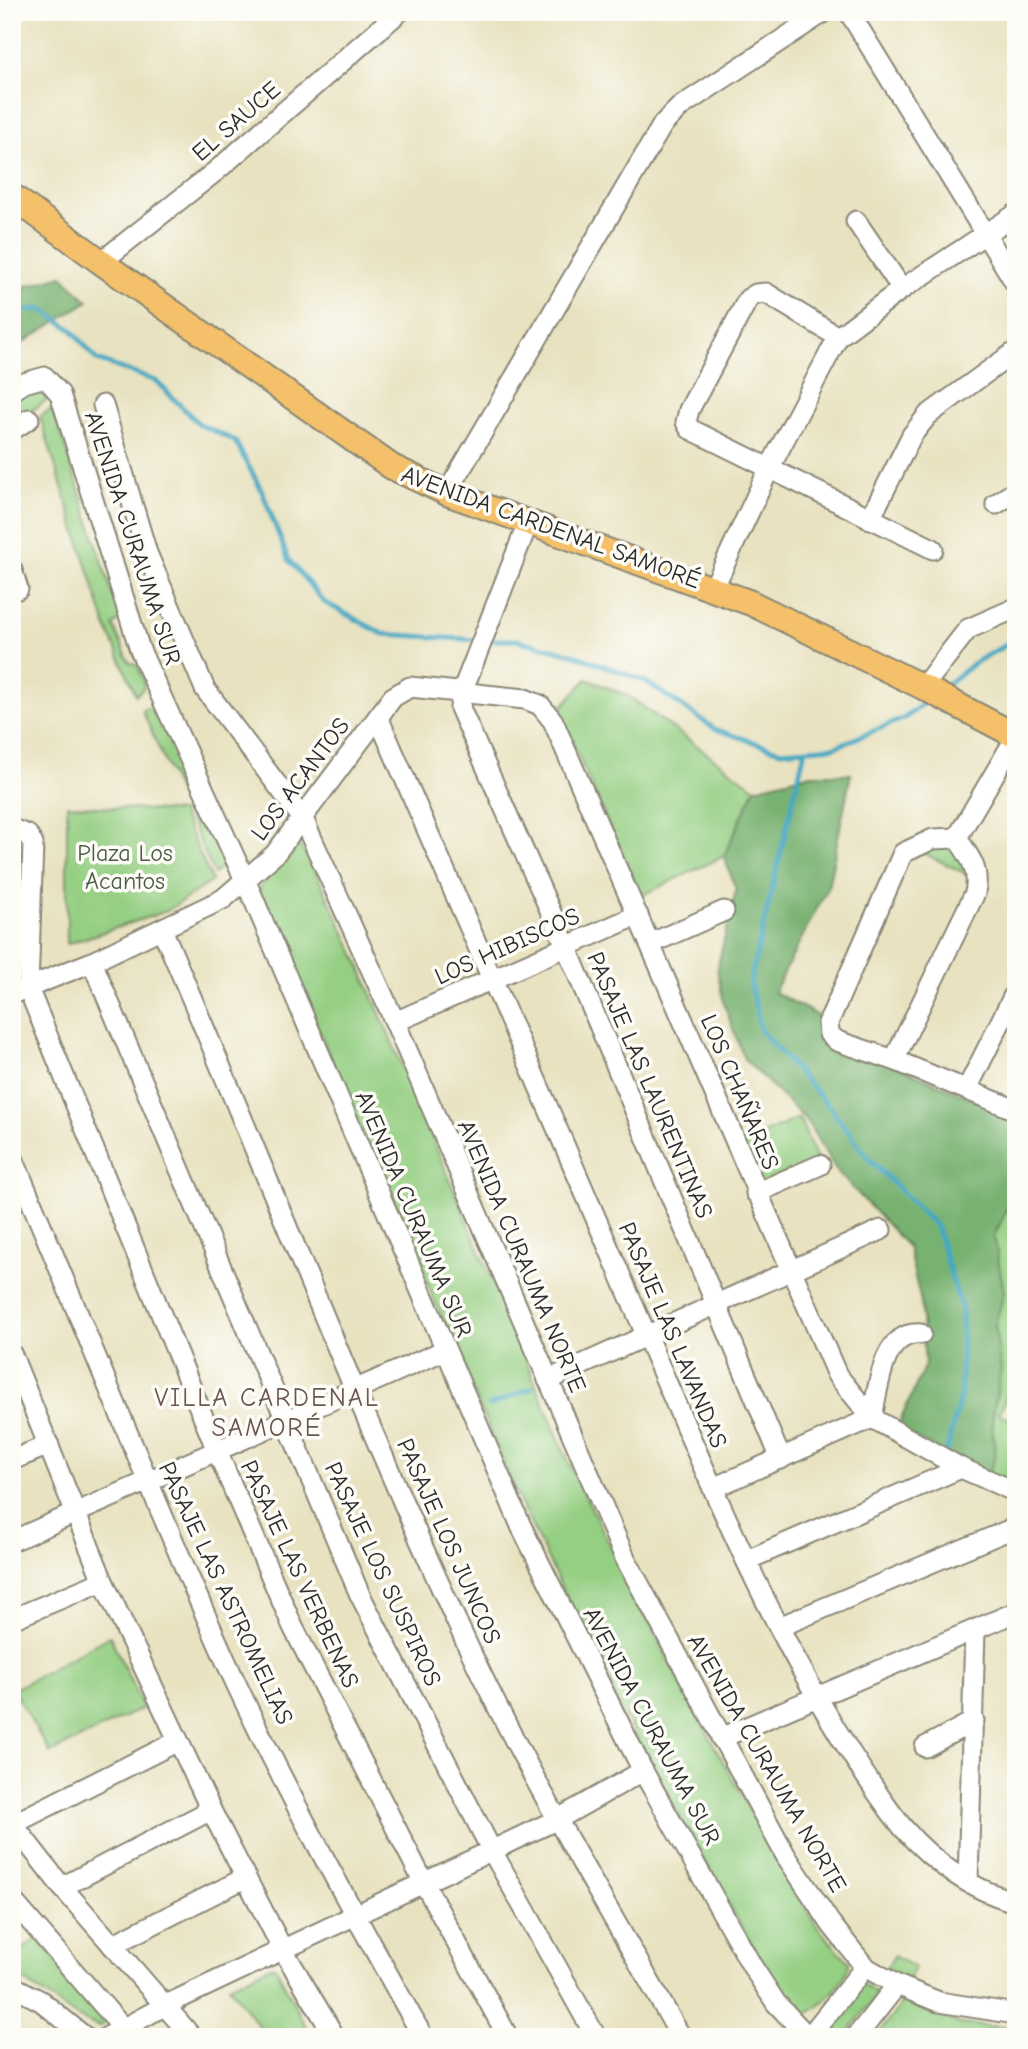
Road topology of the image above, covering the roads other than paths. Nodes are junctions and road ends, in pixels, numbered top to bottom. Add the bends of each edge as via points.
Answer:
1 (399, 12) edge
2 (824, 12) edge
3 (849, 12) edge
4 (12, 196) edge
5 (1016, 214) edge
6 (856, 221) dead end
7 (985, 234) junction
8 (101, 262) junction
9 (1016, 284) edge
10 (902, 289) junction
11 (838, 337) junction
12 (1016, 351) edge
13 (12, 391) edge
14 (103, 405) dead end
15 (769, 469) junction
16 (1016, 491) edge
17 (447, 493) junction
18 (996, 504) dead end
19 (870, 519) junction
20 (528, 523) junction
21 (933, 549) dead end
22 (713, 587) junction
23 (1016, 608) edge
24 (923, 687) junction
25 (462, 692) junction
26 (378, 716) junction
27 (1016, 737) edge
28 (303, 819) junction
29 (20, 832) edge
30 (957, 838) junction
31 (246, 881) junction
32 (724, 911) dead end
33 (638, 915) junction
34 (162, 929) junction
35 (652, 943) junction
36 (566, 947) junction
37 (92, 962) junction
38 (493, 979) junction
39 (20, 991) edge
40 (1016, 992) edge
41 (396, 1022) junction
42 (894, 1060) junction
43 (967, 1089) junction
44 (1016, 1110) edge
45 (12, 1156) edge
46 (820, 1166) dead end
47 (756, 1193) junction
48 (881, 1230) dead end
49 (790, 1271) junction
50 (715, 1305) junction
51 (921, 1334) dead end
52 (647, 1335) junction
53 (445, 1350) junction
54 (12, 1355) edge
55 (17, 1379) edge
56 (548, 1380) junction
57 (355, 1390) junction
58 (872, 1418) junction
59 (286, 1420) junction
60 (49, 1445) junction
61 (217, 1451) junction
62 (781, 1459) junction
63 (12, 1460) edge
64 (961, 1468) junction
65 (147, 1482) junction
66 (713, 1489) junction
67 (1016, 1492) edge
68 (78, 1513) junction
69 (1016, 1527) edge
70 (12, 1541) edge
71 (747, 1560) junction
72 (103, 1581) junction
73 (1016, 1612) edge
74 (12, 1619) edge
75 (779, 1627) junction
76 (975, 1630) junction
77 (816, 1698) junction
78 (974, 1721) junction
79 (721, 1738) junction
80 (178, 1741) junction
81 (925, 1747) dead end
82 (643, 1771) junction
83 (211, 1810) junction
84 (558, 1819) junction
85 (13, 1824) edge
86 (492, 1851) junction
87 (246, 1878) junction
88 (968, 1882) junction
89 (424, 1883) junction
90 (62, 1887) junction
91 (12, 1900) edge
92 (1016, 1902) edge
93 (355, 1916) junction
94 (112, 1945) junction
95 (283, 1950) junction
96 (865, 1967) junction
97 (897, 1985) junction
98 (12, 1986) edge
99 (166, 2005) junction
100 (1016, 2014) edge
101 (114, 2032) edge
102 (77, 2034) edge
103 (192, 2037) edge
104 (335, 2037) edge
105 (423, 2037) edge
106 (508, 2037) edge
107 (596, 2037) edge
108 (681, 2037) edge
109 (809, 2037) edge
110 (856, 2037) edge

1 - 8 street, EL SAUCE via 216,171
2 - 17 street via 680,107 663,124
3 - 7 street
4 - 8 main road, AVENIDA CARDENAL SAMORÉ
5 - 7 street
6 - 10 street
7 - 9 street
7 - 10 street
8 - 17 main road, AVENIDA CARDENAL SAMORÉ via 392,467
10 - 11 street
11 - 15 street
11 - 15 street via 766,293 756,294 748,299 689,410 686,422 690,429
12 - 19 street via 928,415 912,435
13 - 31 street, AVENIDA CURAUMA SUR via 45,377 60,394 140,650
14 - 28 street, AVENIDA CURAUMA NORTE via 147,553 205,689
15 - 19 street
15 - 22 street
16 - 18 street
17 - 20 main road, AVENIDA CARDENAL SAMORÉ
19 - 21 street
20 - 22 main road, AVENIDA CARDENAL SAMORÉ
20 - 25 street
22 - 24 main road, AVENIDA CARDENAL SAMORÉ
23 - 24 street via 968,629
24 - 27 main road, AVENIDA CARDENAL SAMORÉ
25 - 26 street, LOS ACANTOS via 410,687 393,697
25 - 33 street, LOS CHAÑARES via 525,699 540,705 553,721
25 - 36 street, PASAJE LAS LAURENTINAS via 460,708
26 - 28 street, LOS ACANTOS
26 - 38 street, PASAJE LAS LAVANDAS
27 - 30 street
28 - 31 street, LOS ACANTOS via 275,855
28 - 41 street, AVENIDA CURAUMA NORTE
29 - 39 street, PASAJE LAS VERBENAS via 33,844
30 - 42 street via 975,863 975,893
30 - 42 street via 933,839 903,853 828,1023 829,1034 837,1041
31 - 34 street, LOS ACANTOS via 223,900
31 - 53 street, AVENIDA CURAUMA SUR
32 - 35 street
33 - 35 street, LOS CHAÑARES
33 - 36 street, LOS HIBISCOS
34 - 37 street, LOS ACANTOS
34 - 57 street, PASAJE LOS JUNCOS
35 - 47 street, LOS CHAÑARES
36 - 38 street, LOS HIBISCOS
36 - 50 street, PASAJE LAS LAURENTINAS
37 - 39 street, LOS ACANTOS
37 - 59 street, PASAJE LOS SUSPIROS
38 - 41 street, LOS HIBISCOS
38 - 52 street, PASAJE LAS LAVANDAS
39 - 61 street, PASAJE LAS VERBENAS
40 - 43 street
41 - 56 street, AVENIDA CURAUMA NORTE
42 - 43 street
43 - 44 street
45 - 65 street, PASAJE LAS ASTROMELIAS
46 - 47 street
47 - 49 street, LOS CHAÑARES
48 - 49 street
49 - 50 street
49 - 58 street, LOS CHAÑARES via 837,1375
50 - 52 street
50 - 62 street, PASAJE LAS LAURENTINAS
51 - 58 street via 897,1339 890,1351
52 - 56 street
52 - 66 street, PASAJE LAS LAVANDAS
53 - 57 street
53 - 82 street, AVENIDA CURAUMA SUR via 522,1526
54 - 55 street
55 - 60 street
56 - 79 street, AVENIDA CURAUMA NORTE via 625,1558
57 - 59 street
57 - 84 street, PASAJE LOS JUNCOS via 468,1645
58 - 62 street
58 - 64 street, LOS CHAÑARES
59 - 61 street
59 - 86 street, PASAJE LOS SUSPIROS via 360,1595
60 - 63 street
60 - 68 street
61 - 65 street
61 - 89 street, PASAJE LAS VERBENAS via 293,1627
62 - 66 street
64 - 67 street, LOS CHAÑARES
64 - 71 street
65 - 68 street
65 - 93 street, PASAJE LAS ASTROMELIAS via 234,1679
66 - 71 street, PASAJE LAS LAVANDAS
68 - 70 street
68 - 72 street
69 - 75 street
71 - 75 street, PASAJE LAS LAVANDAS
72 - 74 street
72 - 80 street
73 - 76 street
75 - 77 street, PASAJE LAS LAVANDAS
76 - 77 street
76 - 78 street
77 - 79 street
77 - 88 street, PASAJE LAS LAVANDAS via 891,1813 924,1851
78 - 81 street
78 - 88 street
79 - 96 street, AVENIDA CURAUMA NORTE via 786,1856
80 - 83 street
80 - 85 street
82 - 84 street
82 - 109 street, AVENIDA CURAUMA SUR via 757,1973
83 - 87 street
83 - 90 street
84 - 86 street
84 - 108 street, PASAJE LOS JUNCOS
85 - 90 street
86 - 89 street
86 - 107 street, PASAJE LOS SUSPIROS
87 - 94 street
87 - 95 street
88 - 92 street, PASAJE LAS LAVANDAS
89 - 93 street
89 - 106 street, PASAJE LAS VERBENAS
90 - 94 street
91 - 101 street
93 - 95 street
93 - 105 street, PASAJE LAS ASTROMELIAS
94 - 99 street
95 - 99 street
95 - 104 street
96 - 97 street, AVENIDA CURAUMA NORTE
96 - 109 street
97 - 100 street, AVENIDA CURAUMA NORTE via 962,2008
97 - 110 street
98 - 102 street via 41,2001
99 - 101 street
99 - 103 street

